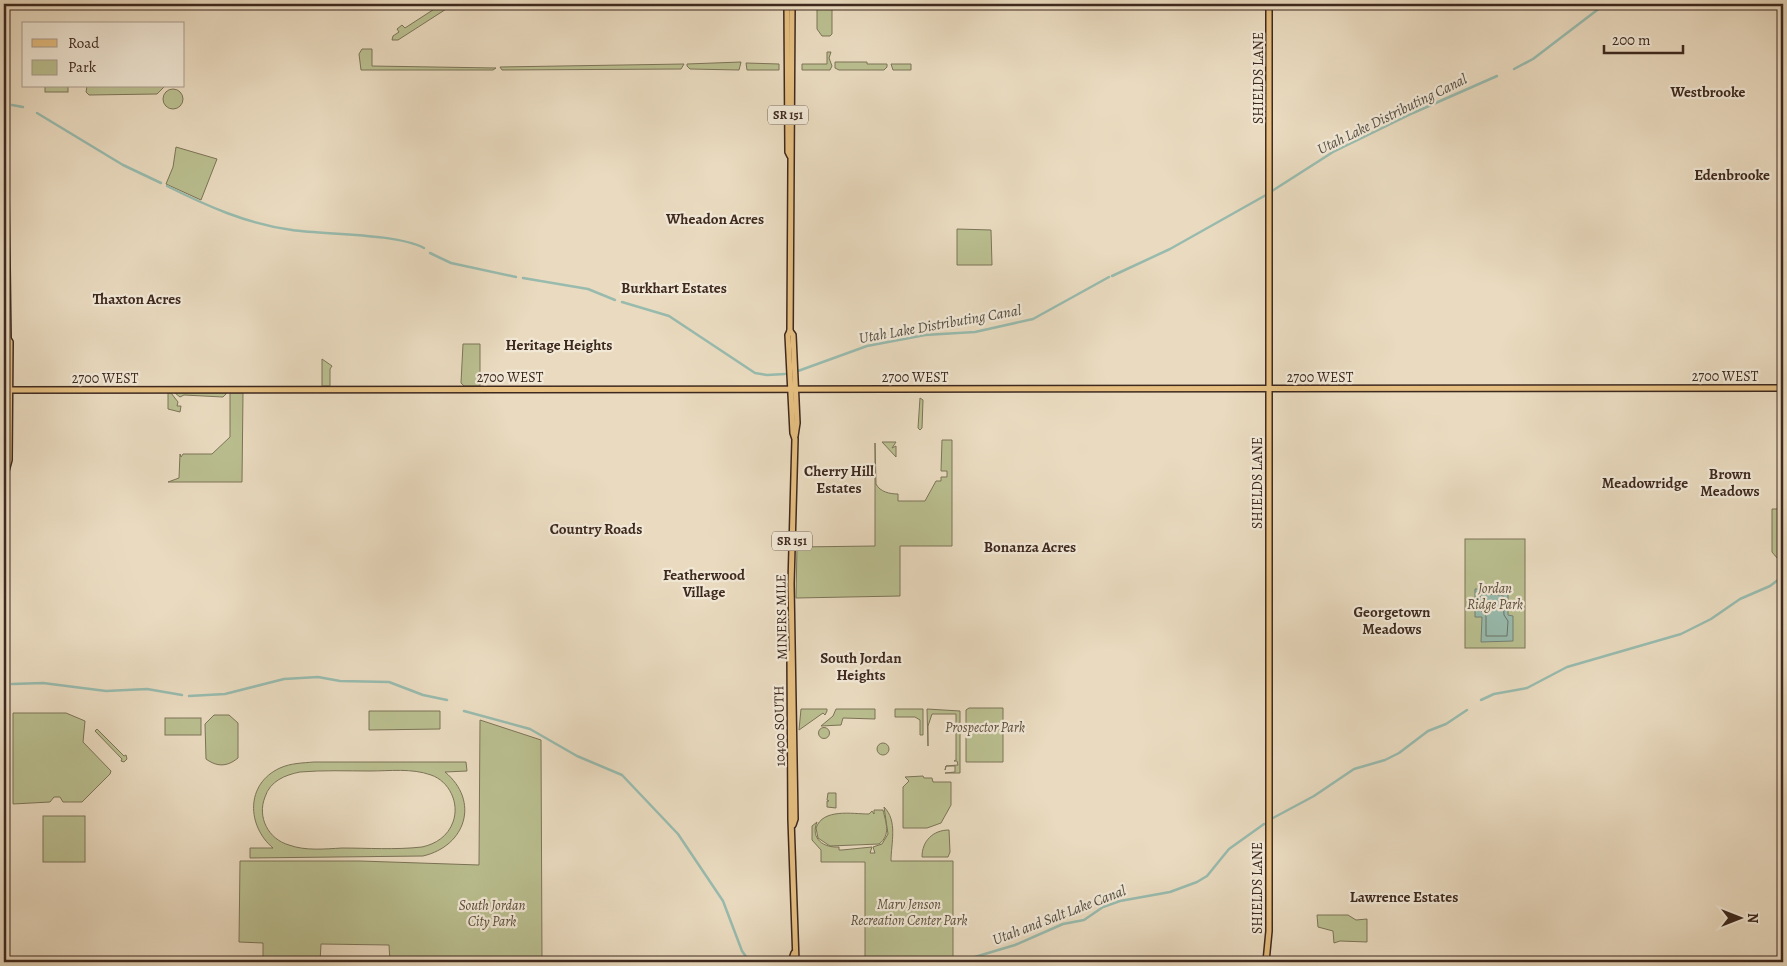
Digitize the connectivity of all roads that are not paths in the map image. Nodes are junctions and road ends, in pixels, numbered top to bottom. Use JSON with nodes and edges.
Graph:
{"nodes":[{"id":1,"x":4,"y":4,"type":"edge"},
{"id":2,"x":788,"y":4,"type":"edge"},
{"id":3,"x":792,"y":4,"type":"edge"},
{"id":4,"x":1269,"y":4,"type":"edge"},
{"id":5,"x":4,"y":42,"type":"edge"},
{"id":6,"x":4,"y":58,"type":"edge"},
{"id":7,"x":790,"y":156,"type":"junction"},
{"id":8,"x":793,"y":388,"type":"junction"},
{"id":9,"x":1269,"y":388,"type":"junction"},
{"id":10,"x":1783,"y":388,"type":"edge"},
{"id":11,"x":7,"y":389,"type":"edge"},
{"id":12,"x":791,"y":677,"type":"junction"},
{"id":13,"x":793,"y":825,"type":"junction"},
{"id":14,"x":794,"y":952,"type":"junction"},
{"id":15,"x":6,"y":962,"type":"edge"},
{"id":16,"x":791,"y":962,"type":"edge"},
{"id":17,"x":796,"y":962,"type":"edge"},
{"id":18,"x":1266,"y":962,"type":"edge"}],
"edges":[{"from":1,"to":5,"type":"main road"},
{"from":2,"to":7,"type":"main road","number":"SR 151"},
{"from":3,"to":7,"type":"main road","number":"SR 151"},
{"from":4,"to":9,"type":"main road","name":"SHIELDS LANE"},
{"from":6,"to":11,"type":"main road"},
{"from":7,"to":8,"type":"main road","number":"SR 151"},
{"from":8,"to":9,"type":"main road","name":"2700 WEST"},
{"from":8,"to":11,"type":"main road","name":"2700 WEST"},
{"from":8,"to":12,"type":"main road","name":"MINERS MILE","number":"SR 151"},
{"from":9,"to":10,"type":"main road","name":"2700 WEST"},
{"from":9,"to":18,"type":"main road","name":"SHIELDS LANE"},
{"from":11,"to":15,"type":"main road"},
{"from":12,"to":13,"type":"main road","name":"10400 SOUTH","number":"SR 151"},
{"from":12,"to":13,"type":"main road","name":"10400 SOUTH","number":"SR 151"},
{"from":13,"to":14,"type":"main road","number":"SR 151"},
{"from":14,"to":16,"type":"main road","number":"SR 151"},
{"from":14,"to":17,"type":"main road","number":"SR 151"}]}
